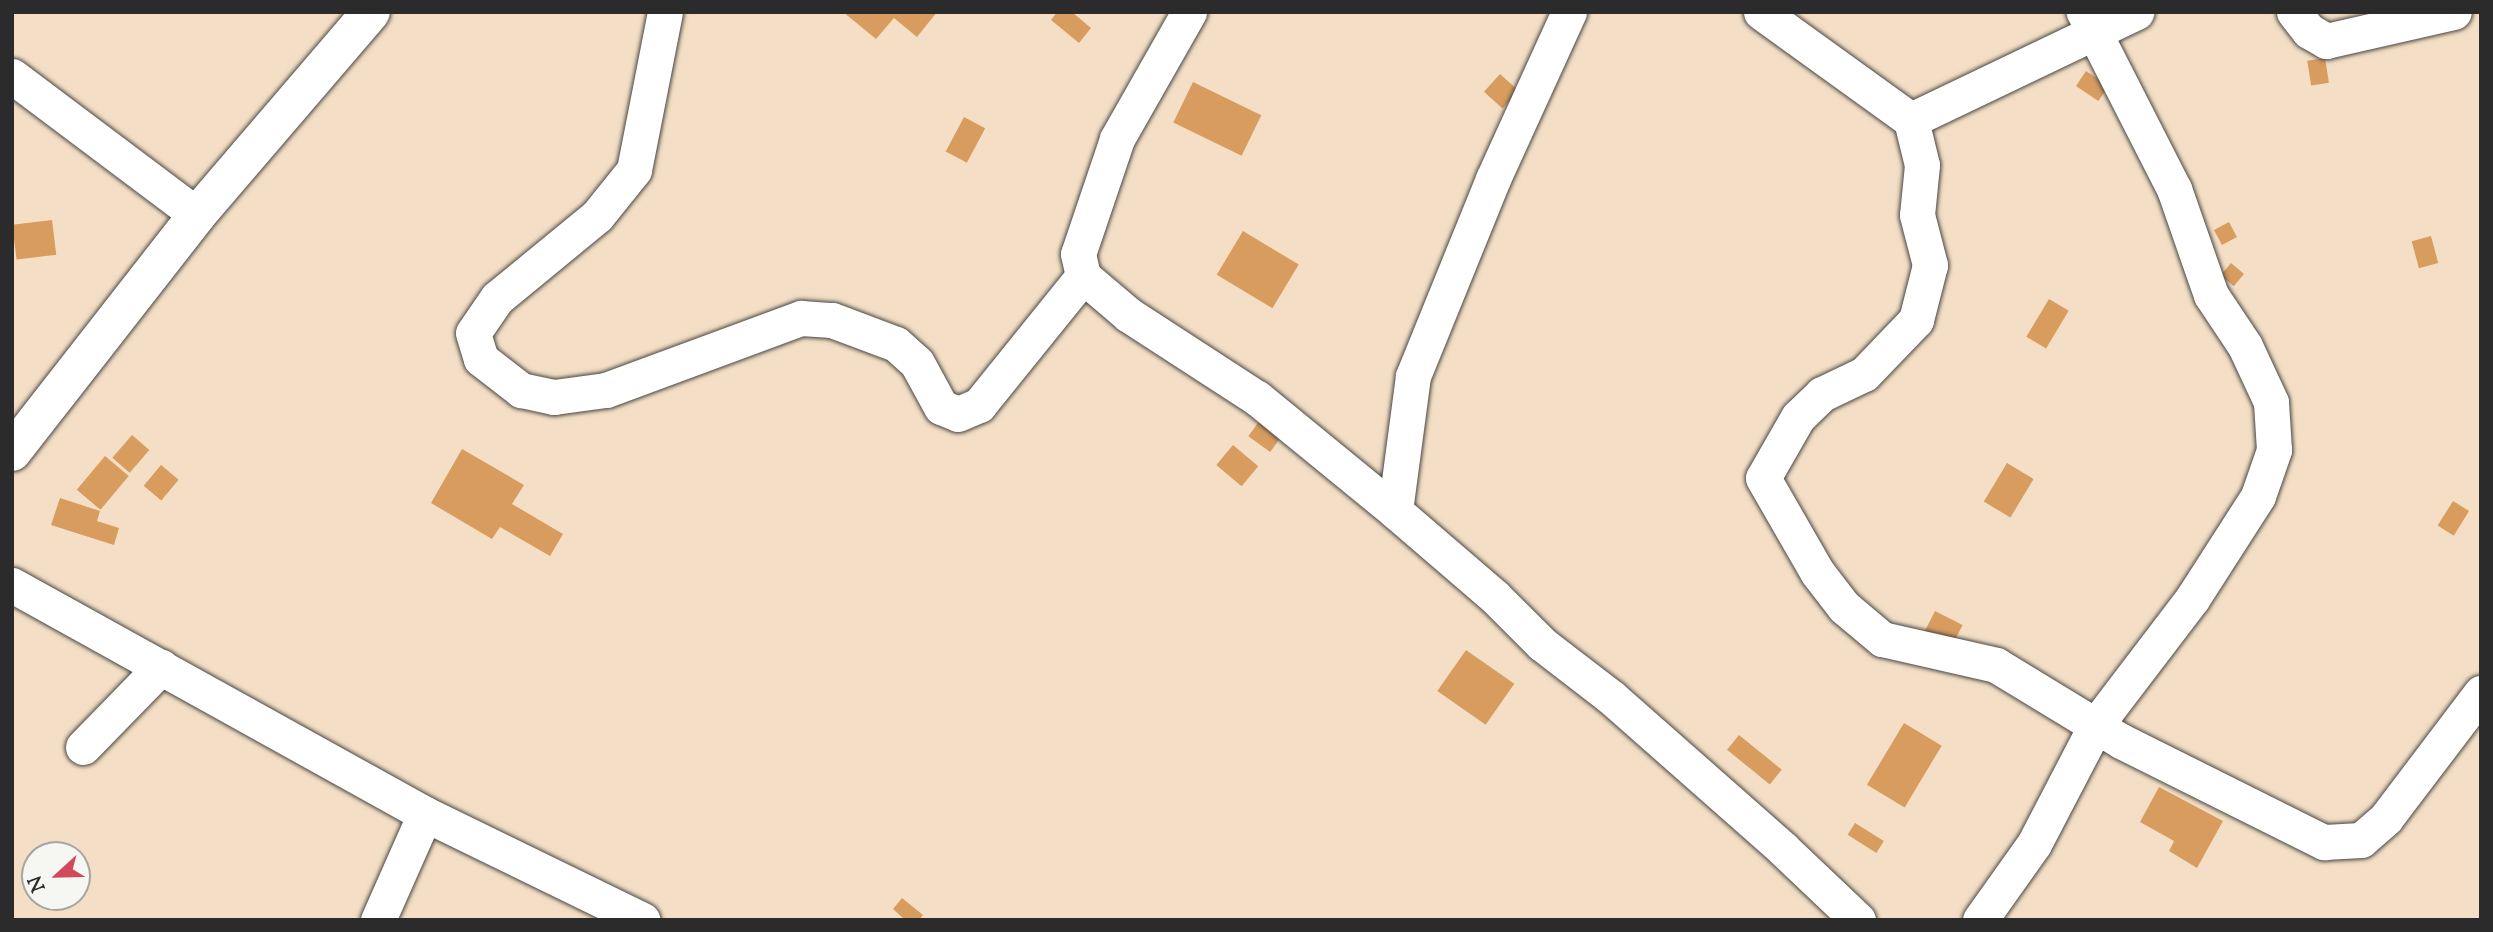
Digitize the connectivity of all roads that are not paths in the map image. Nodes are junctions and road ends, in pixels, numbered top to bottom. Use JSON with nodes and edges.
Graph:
{"nodes":[{"id":1,"x":371,"y":12,"type":"edge"},
{"id":2,"x":665,"y":12,"type":"edge"},
{"id":3,"x":1189,"y":12,"type":"edge"},
{"id":4,"x":1569,"y":12,"type":"edge"},
{"id":5,"x":1761,"y":12,"type":"edge"},
{"id":6,"x":2136,"y":12,"type":"edge"},
{"id":7,"x":2294,"y":12,"type":"edge"},
{"id":8,"x":2454,"y":12,"type":"edge"},
{"id":9,"x":2088,"y":22,"type":"edge"},
{"id":10,"x":12,"y":76,"type":"edge"},
{"id":11,"x":1911,"y":120,"type":"junction"},
{"id":12,"x":197,"y":215,"type":"junction"},
{"id":13,"x":1083,"y":276,"type":"junction"},
{"id":14,"x":12,"y":452,"type":"edge"},
{"id":15,"x":1395,"y":511,"type":"junction"},
{"id":16,"x":12,"y":585,"type":"edge"},
{"id":17,"x":161,"y":667,"type":"junction"},
{"id":18,"x":2480,"y":694,"type":"edge"},
{"id":19,"x":2096,"y":725,"type":"junction"},
{"id":20,"x":83,"y":747,"type":"dead end"},
{"id":21,"x":425,"y":814,"type":"junction"},
{"id":22,"x":378,"y":920,"type":"edge"},
{"id":23,"x":642,"y":920,"type":"edge"},
{"id":24,"x":1858,"y":920,"type":"edge"},
{"id":25,"x":1980,"y":920,"type":"edge"}],
"edges":[{"from":1,"to":12,"type":"main road"},
{"from":2,"to":13,"type":"street"},
{"from":3,"to":13,"type":"street"},
{"from":4,"to":15,"type":"street"},
{"from":5,"to":11,"type":"street"},
{"from":6,"to":9,"type":"street"},
{"from":7,"to":8,"type":"street"},
{"from":9,"to":11,"type":"street"},
{"from":9,"to":19,"type":"street"},
{"from":10,"to":12,"type":"street"},
{"from":11,"to":19,"type":"street"},
{"from":12,"to":14,"type":"main road"},
{"from":13,"to":15,"type":"street"},
{"from":15,"to":24,"type":"street"},
{"from":16,"to":17,"type":"street"},
{"from":17,"to":20,"type":"street"},
{"from":17,"to":21,"type":"street"},
{"from":18,"to":19,"type":"street"},
{"from":19,"to":25,"type":"street"},
{"from":21,"to":22,"type":"street"},
{"from":21,"to":23,"type":"street"}]}
